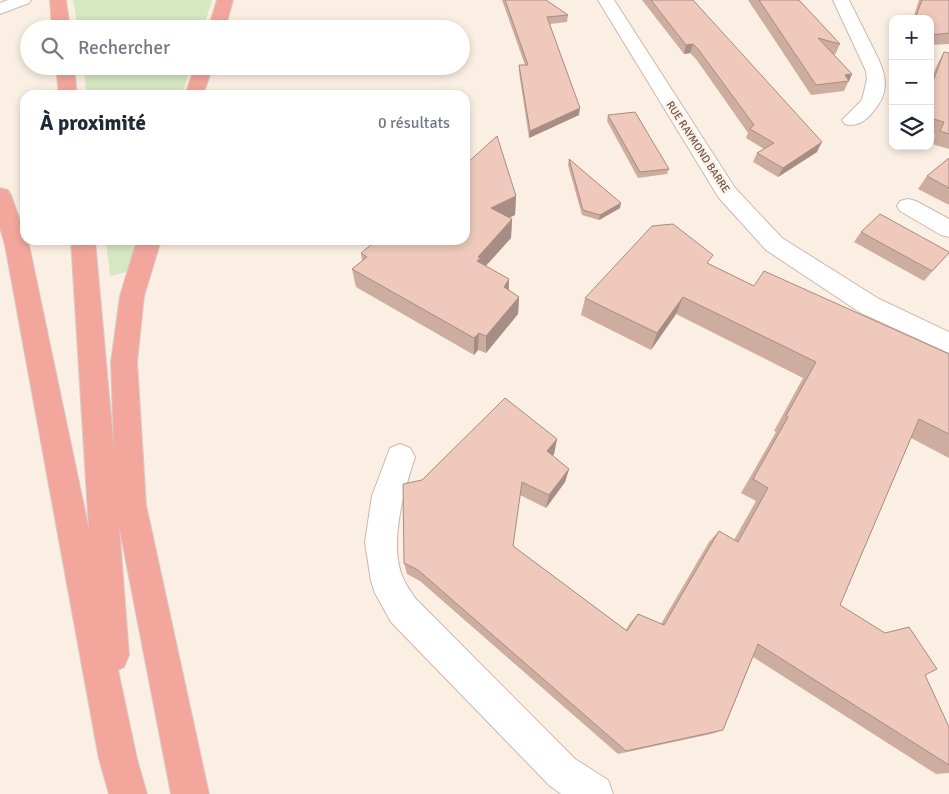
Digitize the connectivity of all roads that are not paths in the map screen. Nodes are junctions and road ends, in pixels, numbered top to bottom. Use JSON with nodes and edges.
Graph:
{"nodes":[{"id":1,"x":23,"y":0,"type":"edge"},
{"id":2,"x":58,"y":0,"type":"edge"},
{"id":3,"x":225,"y":0,"type":"edge"},
{"id":4,"x":606,"y":0,"type":"edge"},
{"id":5,"x":841,"y":0,"type":"edge"},
{"id":6,"x":0,"y":9,"type":"edge"},
{"id":7,"x":60,"y":20,"type":"edge"},
{"id":8,"x":219,"y":20,"type":"edge"},
{"id":9,"x":66,"y":75,"type":"edge"},
{"id":10,"x":201,"y":75,"type":"edge"},
{"id":11,"x":67,"y":90,"type":"edge"},
{"id":12,"x":196,"y":90,"type":"edge"},
{"id":13,"x":852,"y":120,"type":"dead end"},
{"id":14,"x":0,"y":195,"type":"edge"},
{"id":15,"x":908,"y":206,"type":"dead end"},
{"id":16,"x":949,"y":229,"type":"edge"},
{"id":17,"x":83,"y":245,"type":"edge"},
{"id":18,"x":147,"y":245,"type":"edge"},
{"id":19,"x":949,"y":343,"type":"edge"},
{"id":20,"x":97,"y":413,"type":"junction"},
{"id":21,"x":400,"y":457,"type":"dead end"},
{"id":22,"x":131,"y":505,"type":"junction"},
{"id":23,"x":118,"y":759,"type":"junction"},
{"id":24,"x":128,"y":794,"type":"edge"},
{"id":25,"x":190,"y":794,"type":"edge"},
{"id":26,"x":594,"y":794,"type":"edge"}],
"edges":[{"from":1,"to":6,"type":"street"},
{"from":2,"to":7,"type":"highway"},
{"from":3,"to":8,"type":"highway"},
{"from":4,"to":19,"type":"street","name":"RUE RAYMOND BARRE"},
{"from":5,"to":13,"type":"street"},
{"from":9,"to":11,"type":"highway"},
{"from":10,"to":12,"type":"highway"},
{"from":14,"to":23,"type":"highway"},
{"from":15,"to":16,"type":"street"},
{"from":17,"to":20,"type":"highway"},
{"from":18,"to":22,"type":"highway"},
{"from":20,"to":22,"type":"highway"},
{"from":20,"to":23,"type":"highway"},
{"from":21,"to":26,"type":"street"},
{"from":22,"to":25,"type":"highway"},
{"from":23,"to":24,"type":"highway"}]}
